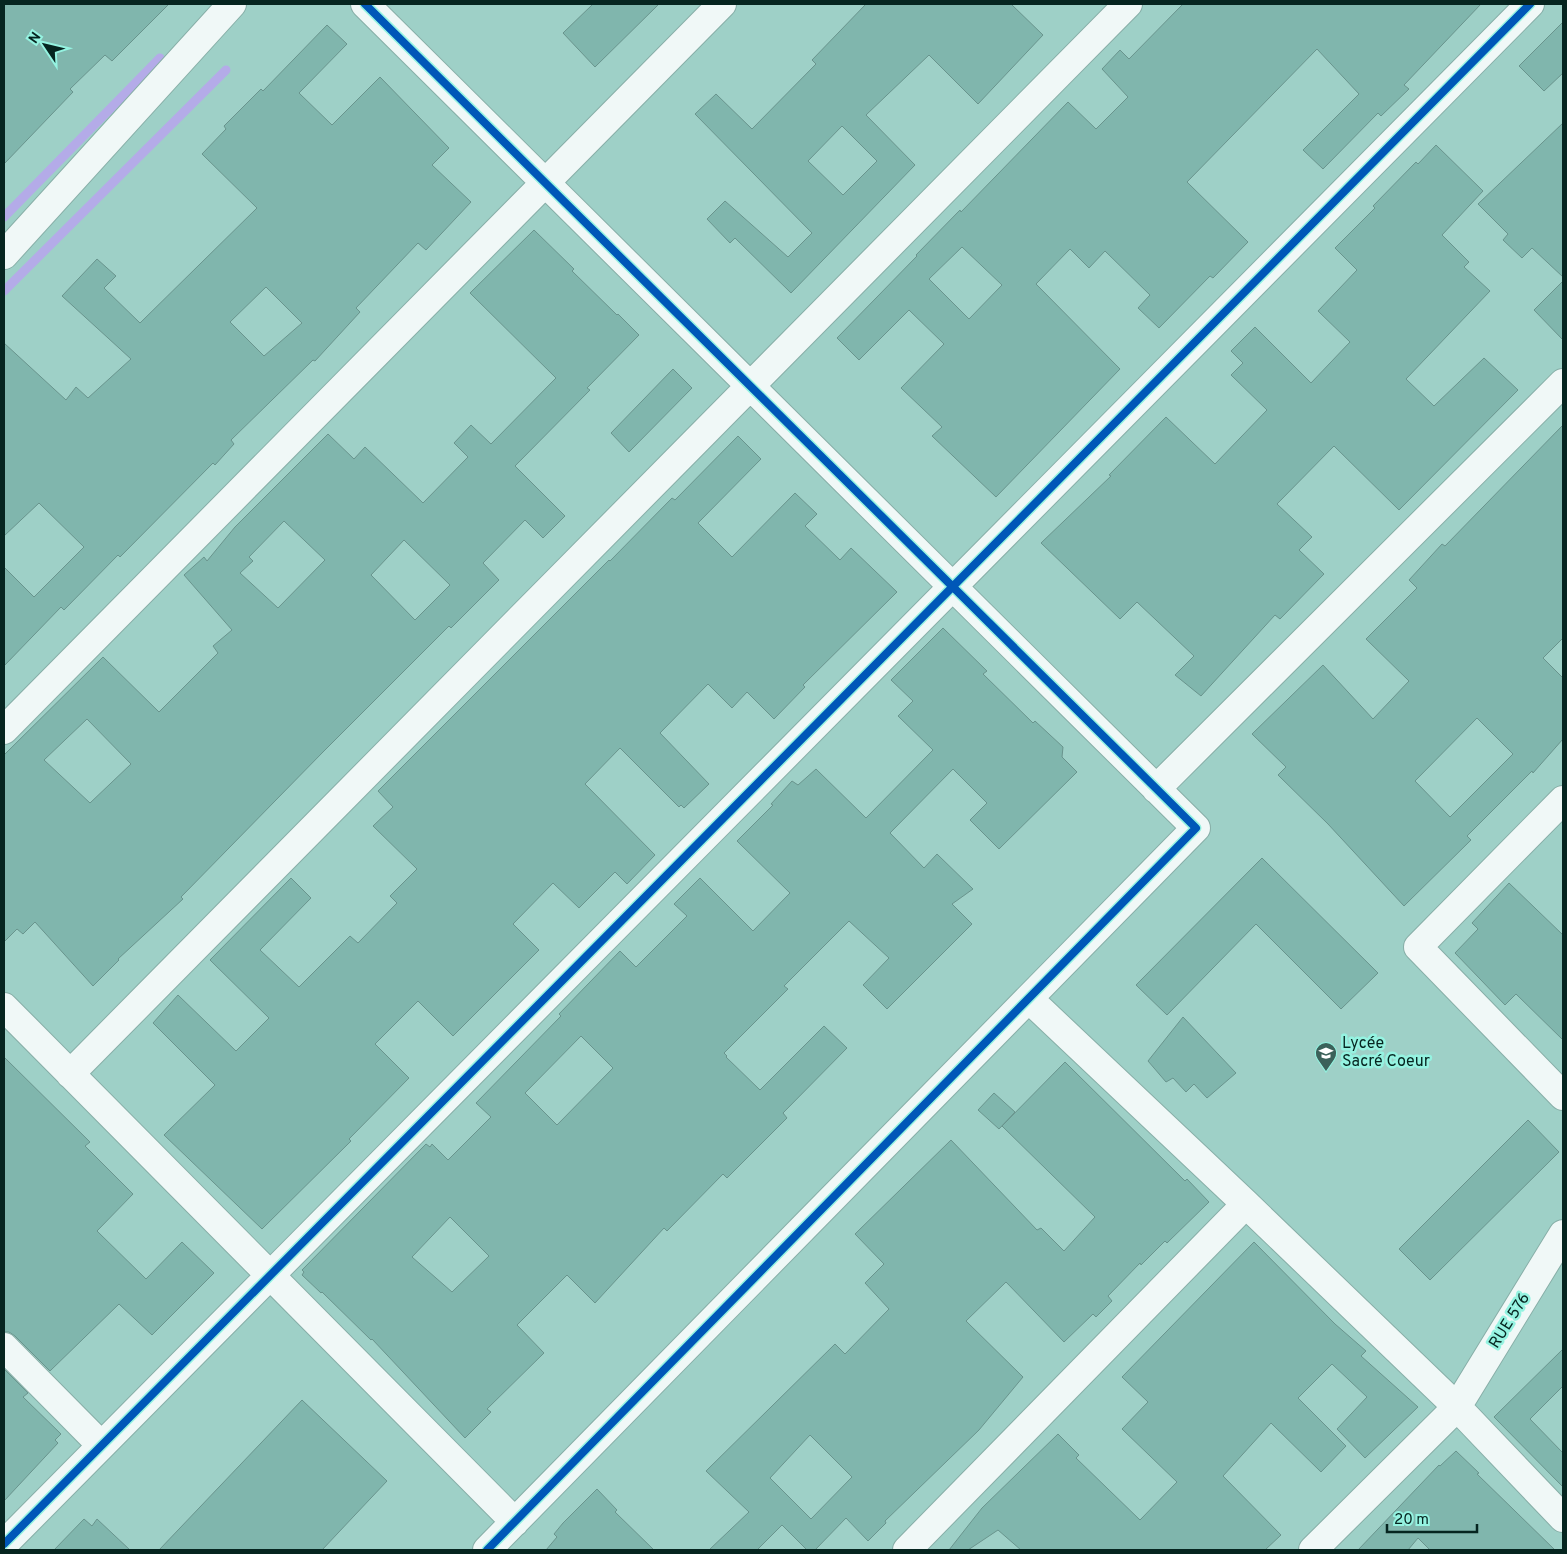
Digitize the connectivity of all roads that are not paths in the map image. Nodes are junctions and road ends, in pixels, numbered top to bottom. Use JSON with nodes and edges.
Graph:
{"nodes":[{"id":1,"x":232,"y":4,"type":"edge"},
{"id":2,"x":365,"y":4,"type":"edge"},
{"id":3,"x":722,"y":4,"type":"edge"},
{"id":4,"x":1128,"y":4,"type":"edge"},
{"id":5,"x":1530,"y":4,"type":"edge"},
{"id":6,"x":545,"y":183,"type":"junction"},
{"id":7,"x":4,"y":256,"type":"edge"},
{"id":8,"x":1563,"y":383,"type":"edge"},
{"id":9,"x":750,"y":386,"type":"junction"},
{"id":10,"x":952,"y":587,"type":"junction"},
{"id":11,"x":4,"y":730,"type":"edge"},
{"id":12,"x":1156,"y":789,"type":"junction"},
{"id":13,"x":1563,"y":800,"type":"edge"},
{"id":14,"x":1029,"y":999,"type":"junction"},
{"id":15,"x":4,"y":1007,"type":"edge"},
{"id":16,"x":70,"y":1074,"type":"junction"},
{"id":17,"x":1563,"y":1096,"type":"edge"},
{"id":18,"x":1246,"y":1204,"type":"junction"},
{"id":19,"x":1563,"y":1234,"type":"edge"},
{"id":20,"x":270,"y":1275,"type":"junction"},
{"id":21,"x":4,"y":1347,"type":"edge"},
{"id":22,"x":1457,"y":1407,"type":"junction"},
{"id":23,"x":101,"y":1445,"type":"junction"},
{"id":24,"x":1563,"y":1518,"type":"edge"},
{"id":25,"x":515,"y":1522,"type":"junction"},
{"id":26,"x":4,"y":1544,"type":"edge"},
{"id":27,"x":487,"y":1550,"type":"edge"},
{"id":28,"x":907,"y":1550,"type":"edge"},
{"id":29,"x":1313,"y":1550,"type":"edge"}],
"edges":[{"from":1,"to":7,"type":"street"},
{"from":2,"to":6,"type":"street"},
{"from":3,"to":6,"type":"street"},
{"from":4,"to":9,"type":"street"},
{"from":5,"to":10,"type":"street"},
{"from":6,"to":9,"type":"street"},
{"from":6,"to":11,"type":"street"},
{"from":8,"to":12,"type":"street"},
{"from":9,"to":10,"type":"street"},
{"from":9,"to":16,"type":"street"},
{"from":10,"to":12,"type":"street"},
{"from":10,"to":20,"type":"street"},
{"from":12,"to":14,"type":"street"},
{"from":13,"to":17,"type":"street"},
{"from":14,"to":18,"type":"street"},
{"from":14,"to":25,"type":"street"},
{"from":15,"to":16,"type":"street"},
{"from":16,"to":20,"type":"street"},
{"from":18,"to":22,"type":"street"},
{"from":18,"to":28,"type":"street"},
{"from":19,"to":22,"type":"street","name":"RUE 576"},
{"from":20,"to":23,"type":"street"},
{"from":20,"to":25,"type":"street"},
{"from":21,"to":23,"type":"street"},
{"from":22,"to":24,"type":"street"},
{"from":22,"to":29,"type":"street","name":"RUE 576"},
{"from":23,"to":26,"type":"street"},
{"from":25,"to":27,"type":"street"}]}
